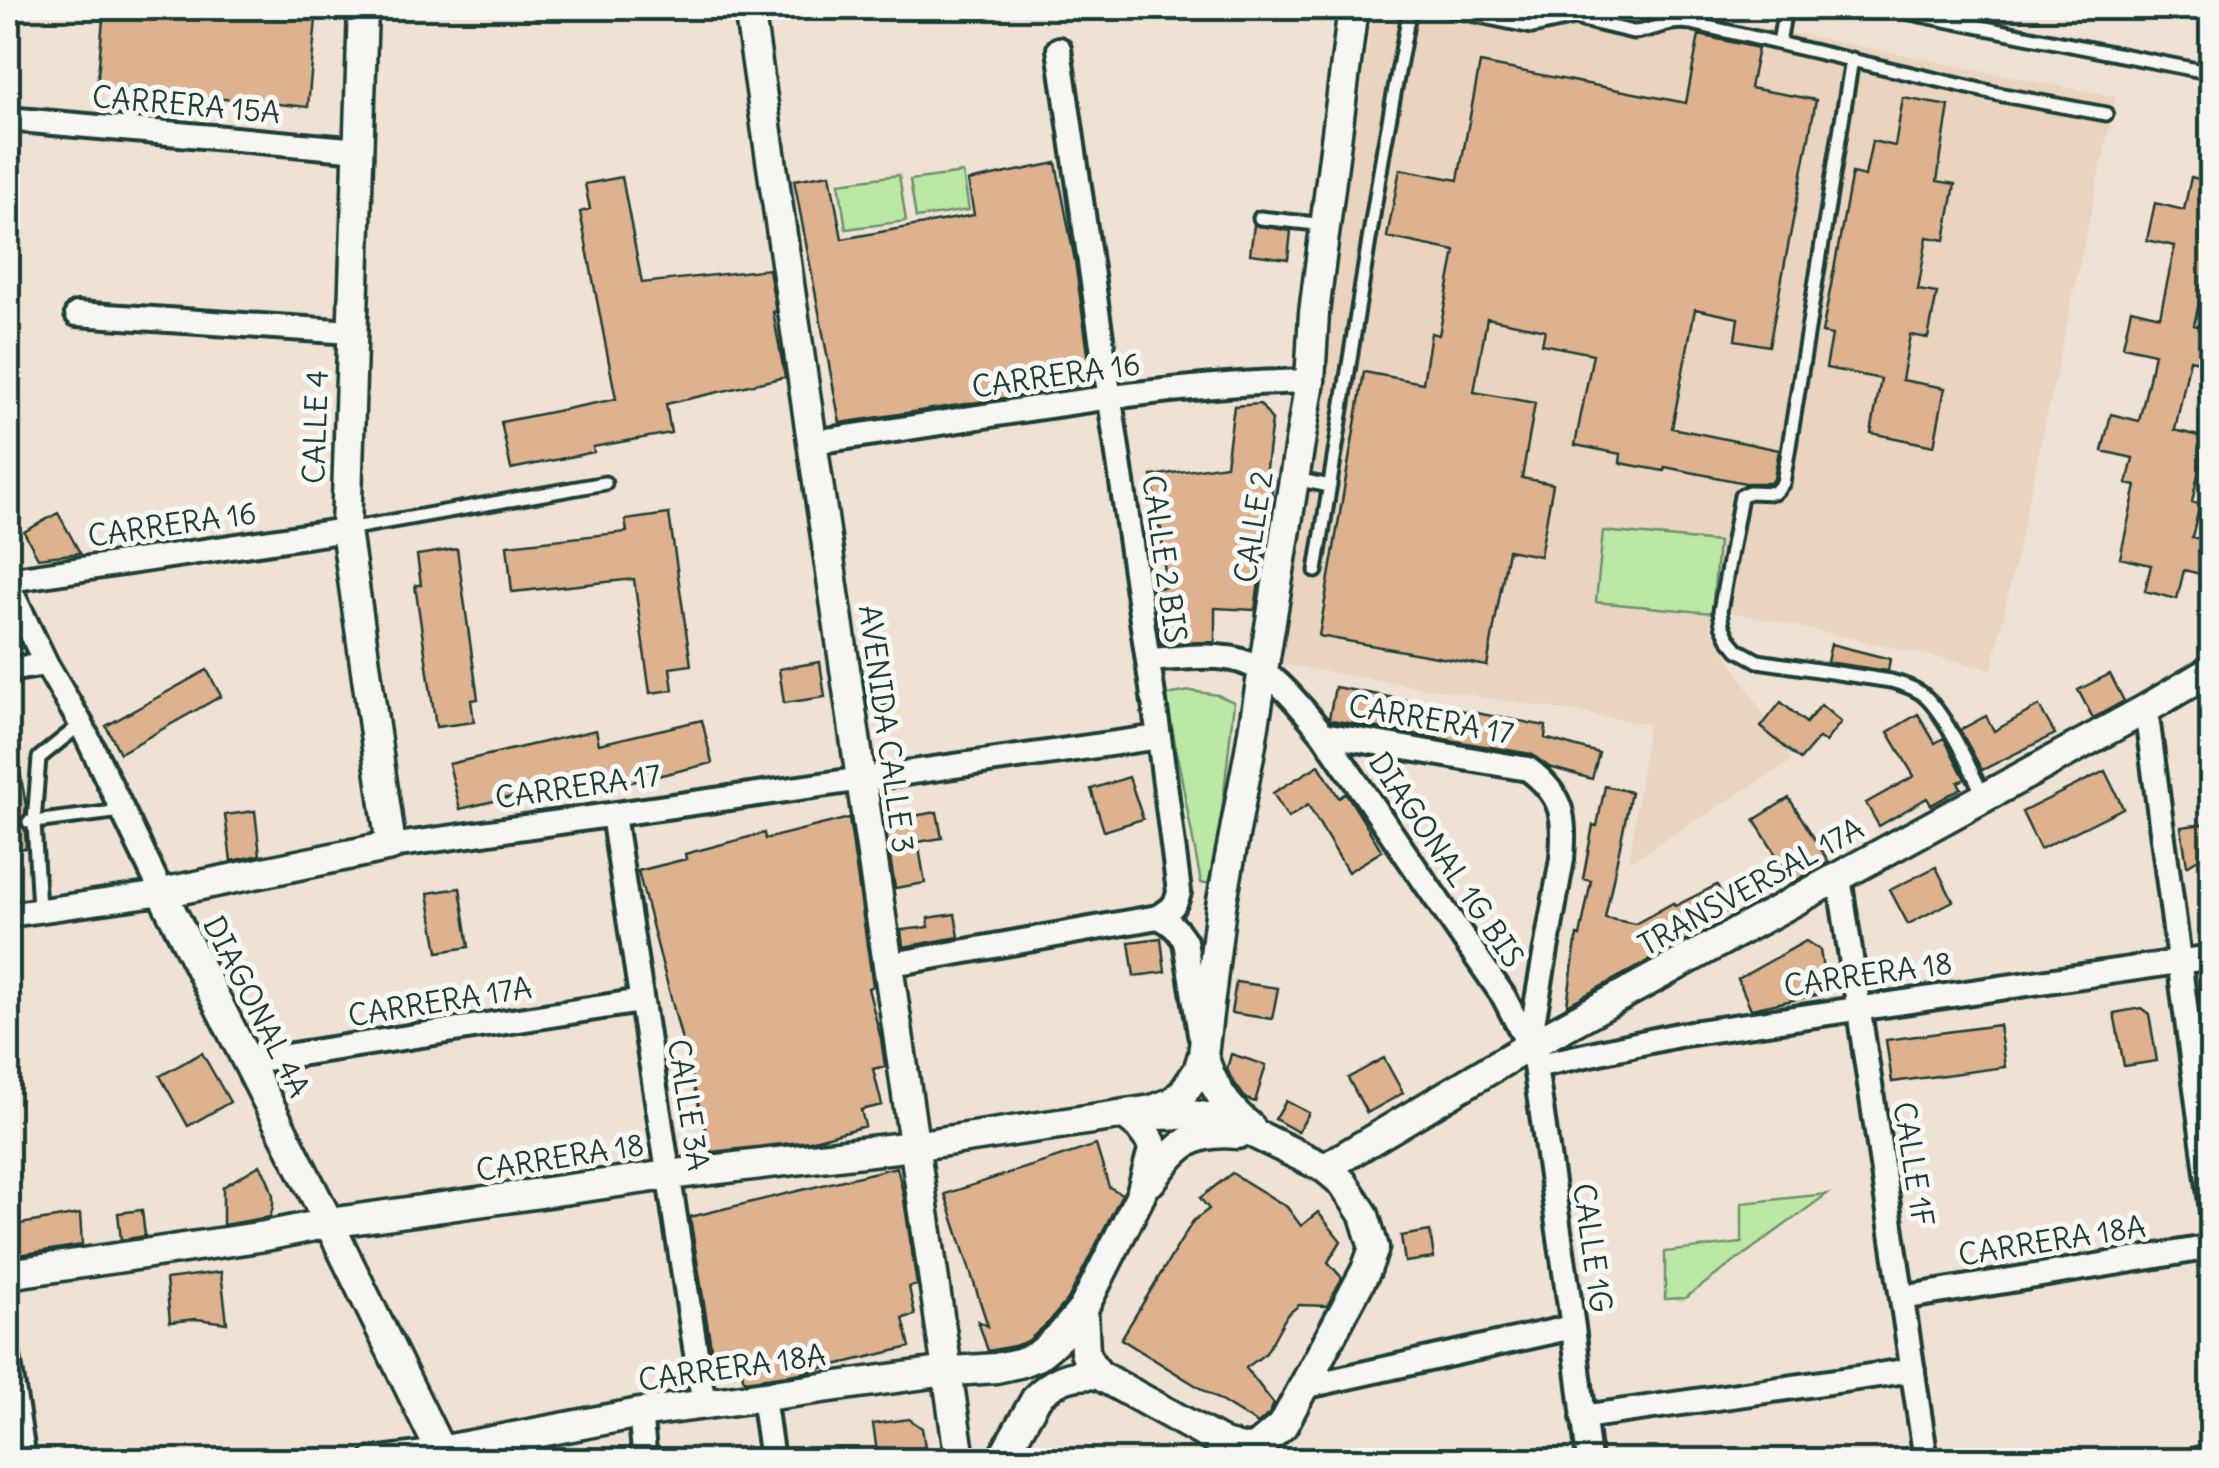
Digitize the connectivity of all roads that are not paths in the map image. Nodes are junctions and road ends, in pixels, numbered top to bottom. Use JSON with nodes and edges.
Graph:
{"nodes":[{"id":1,"x":362,"y":8,"type":"edge"},
{"id":2,"x":750,"y":8,"type":"edge"},
{"id":3,"x":1353,"y":8,"type":"edge"},
{"id":4,"x":1410,"y":8,"type":"edge"},
{"id":5,"x":1442,"y":8,"type":"edge"},
{"id":6,"x":1885,"y":8,"type":"edge"},
{"id":7,"x":1575,"y":13,"type":"edge"},
{"id":8,"x":1783,"y":20,"type":"dead end"},
{"id":9,"x":1780,"y":44,"type":"junction"},
{"id":10,"x":1059,"y":49,"type":"dead end"},
{"id":11,"x":1852,"y":59,"type":"junction"},
{"id":12,"x":2212,"y":73,"type":"edge"},
{"id":13,"x":2106,"y":114,"type":"dead end"},
{"id":14,"x":8,"y":119,"type":"edge"},
{"id":15,"x":360,"y":150,"type":"junction"},
{"id":16,"x":1260,"y":218,"type":"dead end"},
{"id":17,"x":1326,"y":225,"type":"junction"},
{"id":18,"x":77,"y":314,"type":"dead end"},
{"id":19,"x":352,"y":332,"type":"junction"},
{"id":20,"x":1310,"y":381,"type":"junction"},
{"id":21,"x":1111,"y":398,"type":"junction"},
{"id":22,"x":812,"y":442,"type":"junction"},
{"id":23,"x":1295,"y":478,"type":"junction"},
{"id":24,"x":605,"y":483,"type":"dead end"},
{"id":25,"x":1330,"y":486,"type":"junction"},
{"id":26,"x":346,"y":530,"type":"junction"},
{"id":27,"x":1316,"y":571,"type":"dead end"},
{"id":28,"x":8,"y":582,"type":"edge"},
{"id":29,"x":1148,"y":660,"type":"junction"},
{"id":30,"x":46,"y":664,"type":"junction"},
{"id":31,"x":8,"y":670,"type":"edge"},
{"id":32,"x":2212,"y":670,"type":"edge"},
{"id":33,"x":1263,"y":671,"type":"junction"},
{"id":34,"x":2146,"y":709,"type":"junction"},
{"id":35,"x":81,"y":724,"type":"junction"},
{"id":36,"x":1323,"y":734,"type":"junction"},
{"id":37,"x":1159,"y":737,"type":"junction"},
{"id":38,"x":860,"y":780,"type":"junction"},
{"id":39,"x":1984,"y":797,"type":"junction"},
{"id":40,"x":124,"y":811,"type":"junction"},
{"id":41,"x":613,"y":815,"type":"junction"},
{"id":42,"x":32,"y":822,"type":"junction"},
{"id":43,"x":391,"y":846,"type":"junction"},
{"id":44,"x":1840,"y":876,"type":"junction"},
{"id":45,"x":162,"y":892,"type":"junction"},
{"id":46,"x":39,"y":910,"type":"junction"},
{"id":47,"x":8,"y":915,"type":"edge"},
{"id":48,"x":1158,"y":917,"type":"junction"},
{"id":49,"x":2212,"y":958,"type":"edge"},
{"id":50,"x":2179,"y":963,"type":"junction"},
{"id":51,"x":887,"y":965,"type":"junction"},
{"id":52,"x":641,"y":1001,"type":"junction"},
{"id":53,"x":1859,"y":1008,"type":"junction"},
{"id":54,"x":1203,"y":1055,"type":"junction"},
{"id":55,"x":1532,"y":1056,"type":"junction"},
{"id":56,"x":248,"y":1062,"type":"junction"},
{"id":57,"x":1124,"y":1114,"type":"junction"},
{"id":58,"x":1262,"y":1136,"type":"junction"},
{"id":59,"x":913,"y":1146,"type":"junction"},
{"id":60,"x":1325,"y":1168,"type":"junction"},
{"id":61,"x":668,"y":1175,"type":"junction"},
{"id":62,"x":1141,"y":1194,"type":"junction"},
{"id":63,"x":2212,"y":1210,"type":"edge"},
{"id":64,"x":329,"y":1224,"type":"junction"},
{"id":65,"x":2212,"y":1247,"type":"edge"},
{"id":66,"x":8,"y":1274,"type":"edge"},
{"id":67,"x":1902,"y":1298,"type":"junction"},
{"id":68,"x":1083,"y":1308,"type":"junction"},
{"id":69,"x":1573,"y":1327,"type":"junction"},
{"id":70,"x":8,"y":1356,"type":"edge"},
{"id":71,"x":1913,"y":1370,"type":"junction"},
{"id":72,"x":946,"y":1371,"type":"junction"},
{"id":73,"x":1099,"y":1374,"type":"junction"},
{"id":74,"x":1303,"y":1387,"type":"junction"},
{"id":75,"x":763,"y":1396,"type":"junction"},
{"id":76,"x":704,"y":1404,"type":"junction"},
{"id":77,"x":640,"y":1413,"type":"junction"},
{"id":78,"x":1584,"y":1417,"type":"junction"},
{"id":79,"x":1257,"y":1454,"type":"edge"},
{"id":80,"x":442,"y":1456,"type":"edge"},
{"id":81,"x":2212,"y":1456,"type":"edge"},
{"id":82,"x":24,"y":1460,"type":"edge"},
{"id":83,"x":372,"y":1460,"type":"edge"},
{"id":84,"x":646,"y":1460,"type":"edge"},
{"id":85,"x":772,"y":1460,"type":"edge"},
{"id":86,"x":960,"y":1460,"type":"edge"},
{"id":87,"x":1001,"y":1460,"type":"edge"},
{"id":88,"x":1589,"y":1460,"type":"edge"},
{"id":89,"x":1926,"y":1460,"type":"edge"},
{"id":90,"x":2196,"y":1460,"type":"edge"}],
"edges":[{"from":1,"to":15,"type":"street","name":"CALLE 4"},
{"from":2,"to":22,"type":"street","name":"AVENIDA CALLE 3"},
{"from":3,"to":17,"type":"street","name":"CALLE 2"},
{"from":4,"to":25,"type":"lane"},
{"from":5,"to":7,"type":"lane"},
{"from":6,"to":12,"type":"lane"},
{"from":7,"to":9,"type":"lane"},
{"from":8,"to":9,"type":"lane"},
{"from":9,"to":11,"type":"lane"},
{"from":10,"to":21,"type":"street","name":"CALLE 2 BIS"},
{"from":11,"to":13,"type":"lane"},
{"from":11,"to":39,"type":"lane"},
{"from":14,"to":15,"type":"street","name":"CARRERA 15A"},
{"from":15,"to":19,"type":"street","name":"CALLE 4"},
{"from":16,"to":17,"type":"lane"},
{"from":17,"to":20,"type":"street","name":"CALLE 2"},
{"from":18,"to":19,"type":"street"},
{"from":19,"to":26,"type":"street","name":"CALLE 4"},
{"from":20,"to":21,"type":"street","name":"CARRERA 16"},
{"from":20,"to":23,"type":"street","name":"CALLE 2"},
{"from":21,"to":22,"type":"street","name":"CARRERA 16"},
{"from":21,"to":29,"type":"street","name":"CALLE 2 BIS"},
{"from":22,"to":38,"type":"street","name":"AVENIDA CALLE 3"},
{"from":23,"to":25,"type":"lane"},
{"from":23,"to":33,"type":"street","name":"CALLE 2"},
{"from":24,"to":26,"type":"lane"},
{"from":25,"to":27,"type":"lane"},
{"from":26,"to":28,"type":"street","name":"CARRERA 16"},
{"from":26,"to":43,"type":"street","name":"CALLE 4"},
{"from":28,"to":30,"type":"street","name":"DIAGONAL 4A"},
{"from":29,"to":33,"type":"street"},
{"from":29,"to":37,"type":"street","name":"CALLE 2 BIS"},
{"from":30,"to":31,"type":"street"},
{"from":30,"to":35,"type":"street","name":"DIAGONAL 4A"},
{"from":32,"to":34,"type":"street","name":"TRANSVERSAL 17A"},
{"from":33,"to":36,"type":"street","name":"DIAGONAL 1G BIS"},
{"from":33,"to":54,"type":"street","name":"CALLE 2"},
{"from":34,"to":39,"type":"street","name":"TRANSVERSAL 17A"},
{"from":34,"to":50,"type":"street"},
{"from":35,"to":40,"type":"street","name":"DIAGONAL 4A"},
{"from":35,"to":42,"type":"lane"},
{"from":36,"to":55,"type":"street","name":"DIAGONAL 1G BIS"},
{"from":36,"to":55,"type":"street","name":"CARRERA 17"},
{"from":37,"to":38,"type":"street","name":"CARRERA 17"},
{"from":37,"to":48,"type":"street","name":"CALLE 2 BIS"},
{"from":38,"to":41,"type":"street","name":"CARRERA 17"},
{"from":38,"to":51,"type":"street","name":"AVENIDA CALLE 3"},
{"from":39,"to":44,"type":"street","name":"TRANSVERSAL 17A"},
{"from":40,"to":42,"type":"lane"},
{"from":40,"to":45,"type":"street","name":"DIAGONAL 4A"},
{"from":41,"to":43,"type":"street","name":"CARRERA 17"},
{"from":41,"to":52,"type":"street","name":"CALLE 3A"},
{"from":42,"to":46,"type":"lane"},
{"from":43,"to":45,"type":"street","name":"CARRERA 17"},
{"from":44,"to":53,"type":"street","name":"CALLE 1F"},
{"from":44,"to":55,"type":"street","name":"TRANSVERSAL 17A"},
{"from":45,"to":46,"type":"street","name":"CARRERA 17"},
{"from":45,"to":56,"type":"street","name":"DIAGONAL 4A"},
{"from":46,"to":47,"type":"street","name":"CARRERA 17"},
{"from":48,"to":51,"type":"street"},
{"from":48,"to":54,"type":"street"},
{"from":49,"to":50,"type":"street","name":"CARRERA 18"},
{"from":50,"to":53,"type":"street","name":"CARRERA 18"},
{"from":50,"to":63,"type":"street"},
{"from":51,"to":59,"type":"street","name":"AVENIDA CALLE 3"},
{"from":52,"to":56,"type":"street","name":"CARRERA 17A"},
{"from":52,"to":61,"type":"street","name":"CALLE 3A"},
{"from":53,"to":55,"type":"street","name":"CARRERA 18"},
{"from":53,"to":67,"type":"street","name":"CALLE 1F"},
{"from":54,"to":57,"type":"street","name":"CARRERA 18"},
{"from":54,"to":58,"type":"street","name":"CARRERA 18"},
{"from":55,"to":60,"type":"street","name":"TRANSVERSAL 17A"},
{"from":55,"to":69,"type":"street","name":"CALLE 1G"},
{"from":56,"to":64,"type":"street","name":"DIAGONAL 4A"},
{"from":57,"to":58,"type":"street","name":"CARRERA 18"},
{"from":57,"to":59,"type":"street","name":"CARRERA 18"},
{"from":57,"to":62,"type":"street"},
{"from":58,"to":60,"type":"street","name":"CARRERA 18"},
{"from":58,"to":62,"type":"street","name":"CARRERA 18"},
{"from":59,"to":61,"type":"street","name":"CARRERA 18"},
{"from":59,"to":72,"type":"street","name":"AVENIDA CALLE 3"},
{"from":60,"to":74,"type":"street","name":"CARRERA 18"},
{"from":61,"to":64,"type":"street","name":"CARRERA 18"},
{"from":61,"to":76,"type":"street","name":"CALLE 3A"},
{"from":62,"to":68,"type":"street"},
{"from":64,"to":66,"type":"street","name":"CARRERA 18"},
{"from":64,"to":80,"type":"street","name":"DIAGONAL 4A"},
{"from":65,"to":67,"type":"street","name":"CARRERA 18A"},
{"from":67,"to":71,"type":"street","name":"CALLE 1F"},
{"from":68,"to":72,"type":"street","name":"CARRERA 18A"},
{"from":68,"to":73,"type":"street"},
{"from":69,"to":74,"type":"street"},
{"from":69,"to":78,"type":"street","name":"CALLE 1G"},
{"from":70,"to":82,"type":"street"},
{"from":71,"to":78,"type":"street"},
{"from":71,"to":89,"type":"street","name":"CALLE 1F"},
{"from":72,"to":75,"type":"street","name":"CARRERA 18A"},
{"from":72,"to":86,"type":"street","name":"AVENIDA CALLE 3"},
{"from":73,"to":79,"type":"street"},
{"from":73,"to":87,"type":"street"},
{"from":74,"to":79,"type":"street"},
{"from":75,"to":76,"type":"street","name":"CARRERA 18A"},
{"from":75,"to":85,"type":"street"},
{"from":76,"to":77,"type":"street","name":"CARRERA 18A"},
{"from":77,"to":80,"type":"street","name":"CARRERA 18A"},
{"from":77,"to":84,"type":"street"},
{"from":78,"to":88,"type":"street","name":"CALLE 1G"},
{"from":80,"to":83,"type":"street","name":"CARRERA 18A"},
{"from":81,"to":90,"type":"street"}]}
